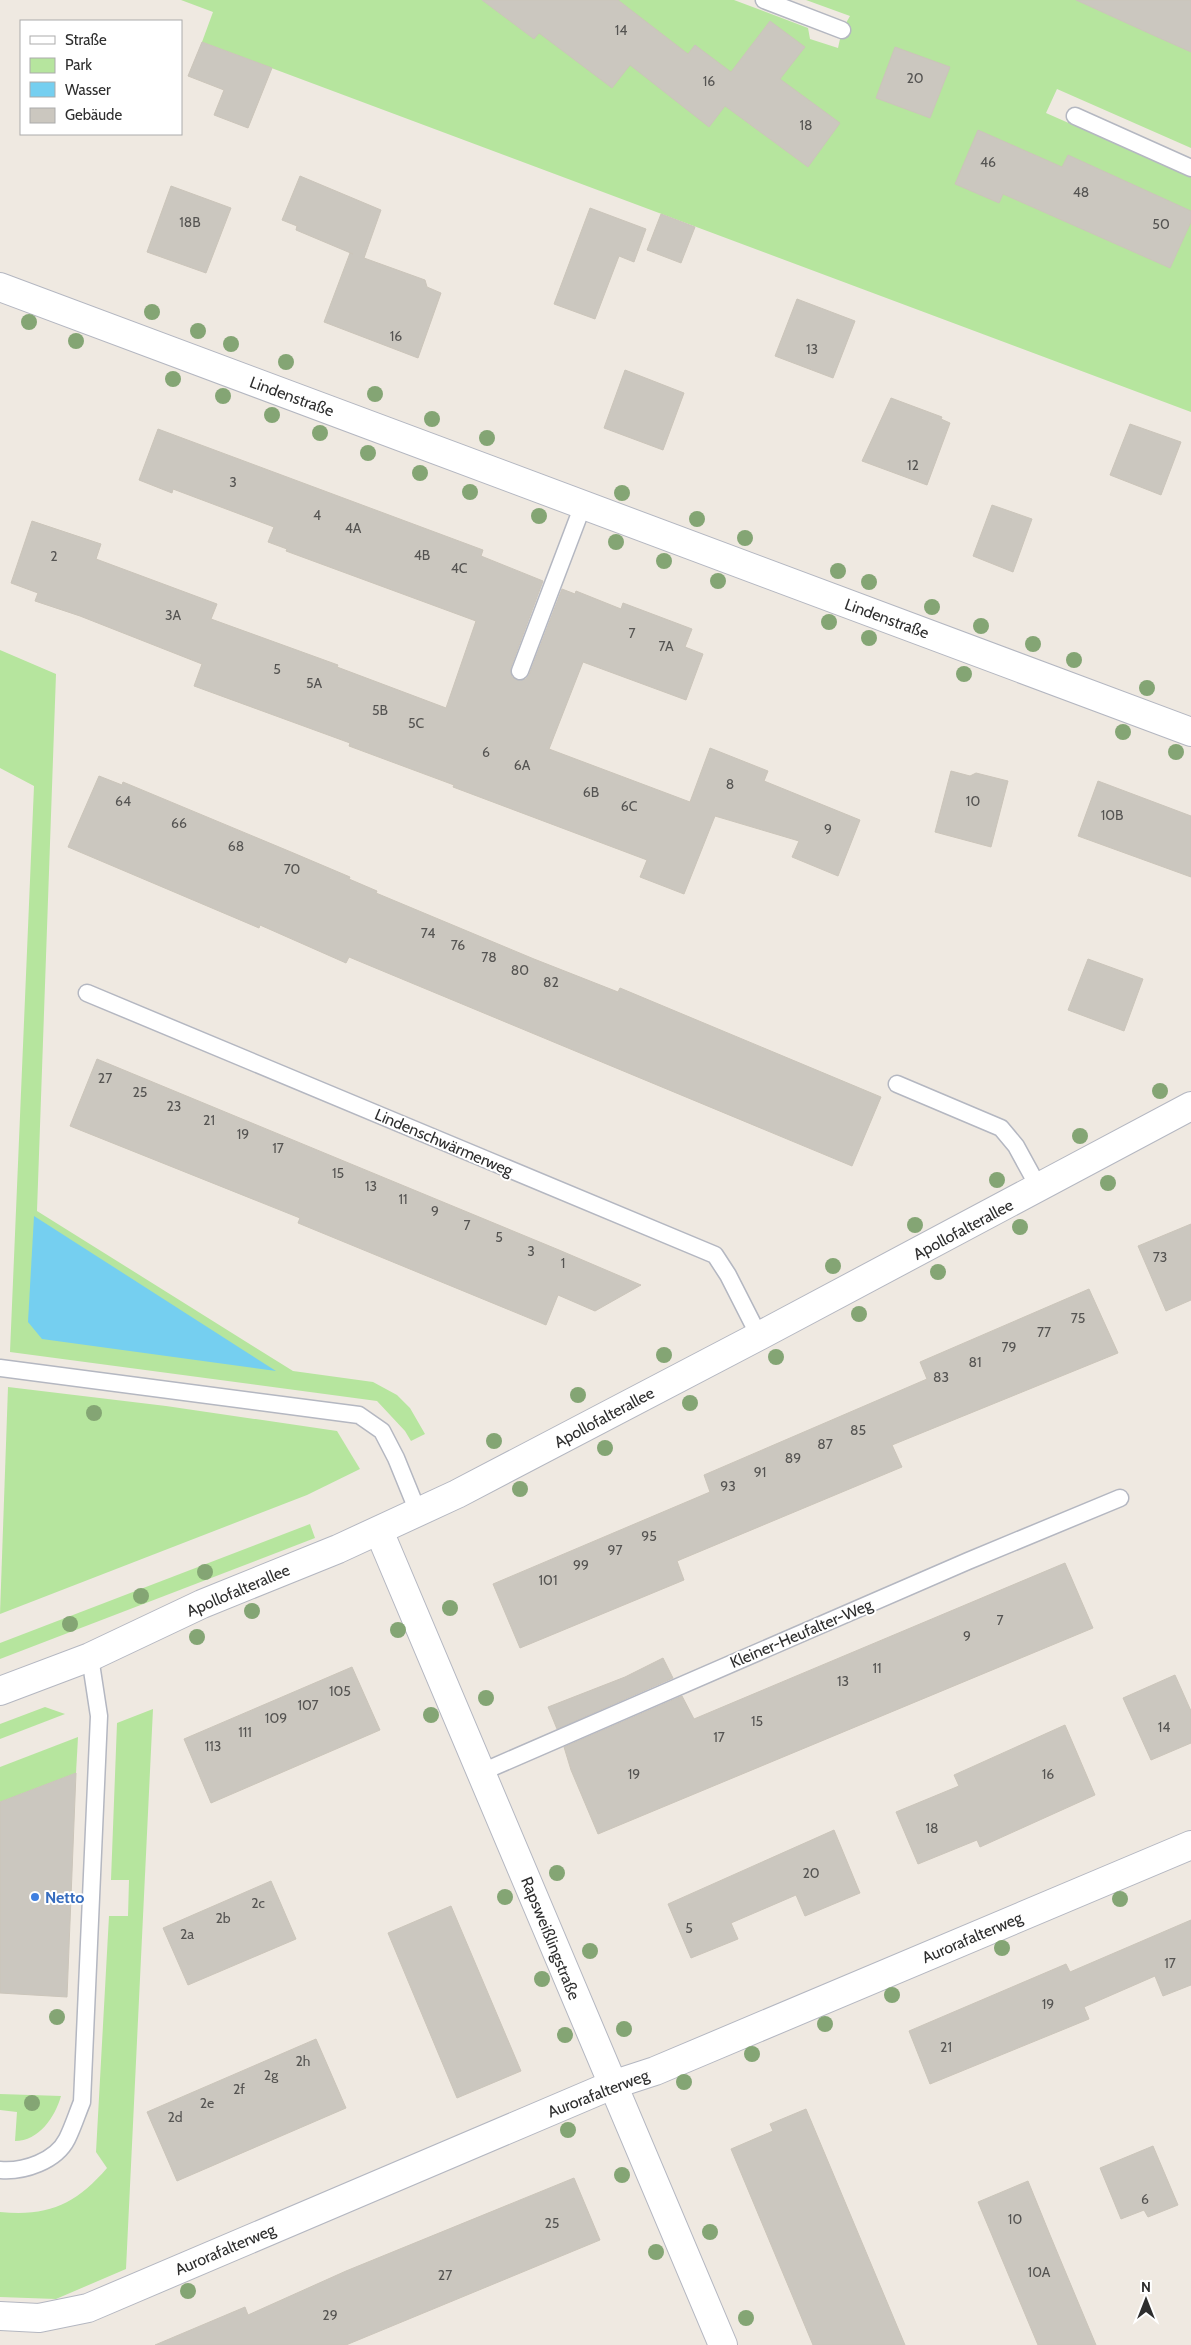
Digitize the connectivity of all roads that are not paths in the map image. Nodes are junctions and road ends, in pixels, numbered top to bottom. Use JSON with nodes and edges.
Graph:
{"nodes":[{"id":1,"x":764,"y":0,"type":"edge"},
{"id":2,"x":842,"y":30,"type":"dead end"},
{"id":3,"x":1075,"y":116,"type":"dead end"},
{"id":4,"x":1191,"y":168,"type":"edge"},
{"id":5,"x":0,"y":287,"type":"edge"},
{"id":6,"x":583,"y":504,"type":"junction"},
{"id":7,"x":520,"y":671,"type":"dead end"},
{"id":8,"x":1191,"y":732,"type":"edge"},
{"id":9,"x":87,"y":993,"type":"dead end"},
{"id":10,"x":898,"y":1084,"type":"dead end"},
{"id":11,"x":1191,"y":1106,"type":"edge"},
{"id":12,"x":1039,"y":1188,"type":"junction"},
{"id":13,"x":759,"y":1336,"type":"junction"},
{"id":14,"x":0,"y":1368,"type":"edge"},
{"id":15,"x":1120,"y":1498,"type":"dead end"},
{"id":16,"x":418,"y":1512,"type":"junction"},
{"id":17,"x":379,"y":1531,"type":"junction"},
{"id":18,"x":90,"y":1657,"type":"junction"},
{"id":19,"x":0,"y":1691,"type":"edge"},
{"id":20,"x":482,"y":1772,"type":"junction"},
{"id":21,"x":1191,"y":1845,"type":"edge"},
{"id":22,"x":612,"y":2084,"type":"junction"},
{"id":23,"x":0,"y":2170,"type":"edge"},
{"id":24,"x":0,"y":2316,"type":"edge"},
{"id":25,"x":723,"y":2345,"type":"edge"}],
"edges":[{"from":1,"to":2,"type":"lane"},
{"from":3,"to":4,"type":"lane"},
{"from":5,"to":6,"type":"street","name":"Lindenstraße"},
{"from":6,"to":7,"type":"lane"},
{"from":6,"to":8,"type":"street","name":"Lindenstraße"},
{"from":9,"to":13,"type":"lane","name":"Lindenschwärmerweg"},
{"from":10,"to":12,"type":"lane"},
{"from":11,"to":12,"type":"street","name":"Apollofalterallee"},
{"from":12,"to":13,"type":"street","name":"Apollofalterallee"},
{"from":13,"to":16,"type":"street","name":"Apollofalterallee"},
{"from":14,"to":16,"type":"lane"},
{"from":15,"to":20,"type":"lane","name":"Kleiner-Heufalter-Weg"},
{"from":16,"to":17,"type":"street","name":"Apollofalterallee"},
{"from":17,"to":18,"type":"street","name":"Apollofalterallee"},
{"from":17,"to":20,"type":"street","name":"Rapsweißlingstraße"},
{"from":18,"to":19,"type":"street","name":"Apollofalterallee"},
{"from":18,"to":23,"type":"lane"},
{"from":20,"to":22,"type":"street","name":"Rapsweißlingstraße"},
{"from":21,"to":22,"type":"street","name":"Aurorafalterweg"},
{"from":22,"to":24,"type":"street","name":"Aurorafalterweg"},
{"from":22,"to":25,"type":"street","name":"Rapsweißlingstraße"}]}
